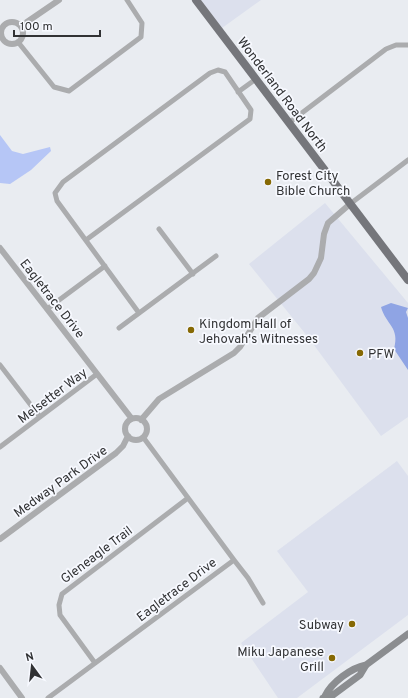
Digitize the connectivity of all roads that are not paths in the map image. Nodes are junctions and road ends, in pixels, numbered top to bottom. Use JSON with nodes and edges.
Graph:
{"nodes":[{"id":1,"x":59,"y":0,"type":"edge"},
{"id":2,"x":127,"y":0,"type":"edge"},
{"id":3,"x":196,"y":0,"type":"edge"},
{"id":4,"x":21,"y":26,"type":"junction"},
{"id":5,"x":2,"y":42,"type":"edge"},
{"id":6,"x":18,"y":42,"type":"junction"},
{"id":7,"x":408,"y":45,"type":"edge"},
{"id":8,"x":256,"y":79,"type":"junction"},
{"id":9,"x":238,"y":92,"type":"junction"},
{"id":10,"x":290,"y":122,"type":"junction"},
{"id":11,"x":408,"y":160,"type":"edge"},
{"id":12,"x":350,"y":204,"type":"junction"},
{"id":13,"x":159,"y":229,"type":"dead end"},
{"id":14,"x":86,"y":240,"type":"junction"},
{"id":15,"x":0,"y":248,"type":"edge"},
{"id":16,"x":216,"y":256,"type":"dead end"},
{"id":17,"x":105,"y":266,"type":"junction"},
{"id":18,"x":193,"y":274,"type":"junction"},
{"id":19,"x":408,"y":280,"type":"edge"},
{"id":20,"x":47,"y":309,"type":"junction"},
{"id":21,"x":139,"y":313,"type":"junction"},
{"id":22,"x":119,"y":328,"type":"dead end"},
{"id":23,"x":0,"y":365,"type":"edge"},
{"id":24,"x":98,"y":374,"type":"junction"},
{"id":25,"x":40,"y":417,"type":"junction"},
{"id":26,"x":132,"y":419,"type":"junction"},
{"id":27,"x":141,"y":420,"type":"junction"},
{"id":28,"x":128,"y":436,"type":"junction"},
{"id":29,"x":143,"y":437,"type":"junction"},
{"id":30,"x":0,"y":447,"type":"edge"},
{"id":31,"x":188,"y":498,"type":"junction"},
{"id":32,"x":0,"y":539,"type":"edge"},
{"id":33,"x":234,"y":560,"type":"junction"},
{"id":34,"x":263,"y":604,"type":"dead end"},
{"id":35,"x":408,"y":634,"type":"edge"},
{"id":36,"x":95,"y":664,"type":"junction"},
{"id":37,"x":0,"y":668,"type":"edge"},
{"id":38,"x":324,"y":697,"type":"edge"},
{"id":39,"x":22,"y":698,"type":"edge"},
{"id":40,"x":48,"y":698,"type":"edge"}],
"edges":[{"from":1,"to":4,"type":"street"},
{"from":2,"to":6,"type":"street"},
{"from":3,"to":8,"type":"main road","name":"Wonderland Road North"},
{"from":4,"to":5,"type":"street"},
{"from":4,"to":6,"type":"street"},
{"from":5,"to":6,"type":"street"},
{"from":7,"to":10,"type":"street"},
{"from":8,"to":9,"type":"street"},
{"from":8,"to":10,"type":"main road","name":"Wonderland Road North"},
{"from":9,"to":14,"type":"street"},
{"from":9,"to":14,"type":"street"},
{"from":10,"to":12,"type":"main road","name":"Wonderland Road North"},
{"from":11,"to":12,"type":"street"},
{"from":12,"to":19,"type":"main road","name":"Wonderland Road North"},
{"from":12,"to":27,"type":"street"},
{"from":13,"to":18,"type":"street"},
{"from":14,"to":17,"type":"street"},
{"from":15,"to":20,"type":"street","name":"Eagletrace Drive"},
{"from":16,"to":18,"type":"street"},
{"from":17,"to":20,"type":"street"},
{"from":17,"to":21,"type":"street"},
{"from":18,"to":21,"type":"street"},
{"from":20,"to":24,"type":"street","name":"Eagletrace Drive"},
{"from":21,"to":22,"type":"street"},
{"from":23,"to":25,"type":"street"},
{"from":24,"to":25,"type":"street","name":"Melsetter Way"},
{"from":24,"to":26,"type":"street","name":"Eagletrace Drive"},
{"from":25,"to":30,"type":"street","name":"Melsetter Way"},
{"from":26,"to":27,"type":"street"},
{"from":26,"to":28,"type":"street"},
{"from":27,"to":29,"type":"street"},
{"from":28,"to":29,"type":"street"},
{"from":28,"to":32,"type":"street","name":"Medway Park Drive"},
{"from":29,"to":31,"type":"street","name":"Eagletrace Drive"},
{"from":31,"to":33,"type":"street","name":"Eagletrace Drive"},
{"from":31,"to":36,"type":"street","name":"Gleneagle Trail"},
{"from":33,"to":34,"type":"street"},
{"from":33,"to":36,"type":"street","name":"Eagletrace Drive"},
{"from":35,"to":38,"type":"main road"},
{"from":36,"to":40,"type":"street","name":"Eagletrace Drive"},
{"from":37,"to":39,"type":"street"}]}
